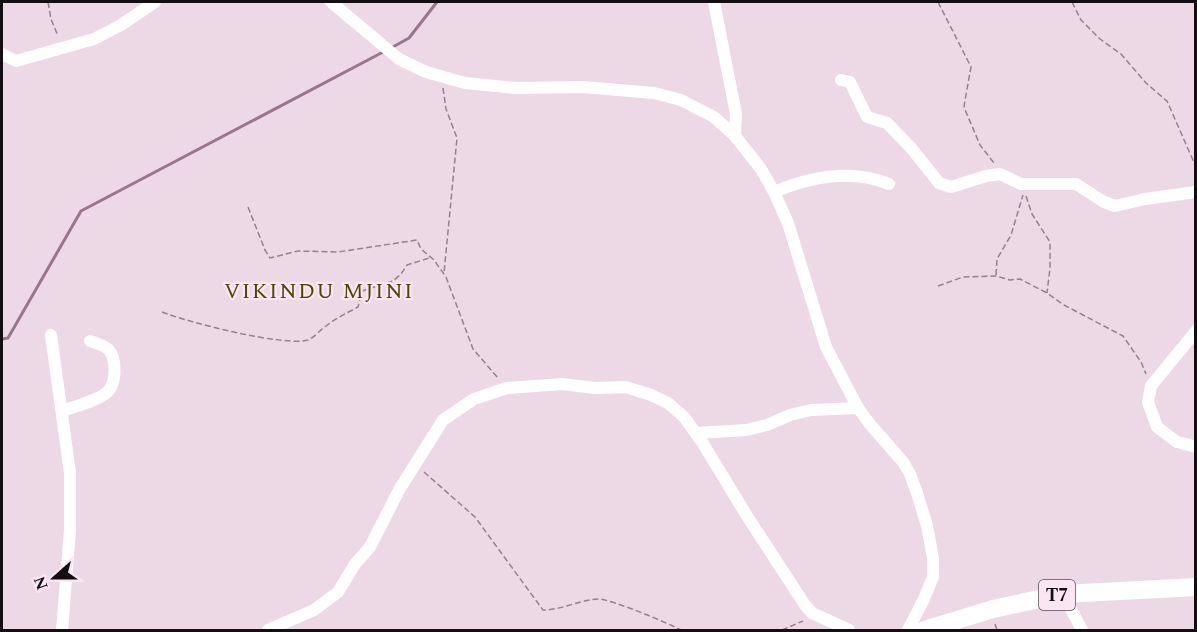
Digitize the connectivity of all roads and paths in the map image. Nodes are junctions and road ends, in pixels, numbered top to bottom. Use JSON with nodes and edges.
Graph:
{"nodes":[{"id":1,"x":48,"y":2,"type":"edge"},
{"id":2,"x":155,"y":2,"type":"edge"},
{"id":3,"x":331,"y":2,"type":"edge"},
{"id":4,"x":714,"y":2,"type":"edge"},
{"id":5,"x":938,"y":2,"type":"edge"},
{"id":6,"x":1072,"y":2,"type":"edge"},
{"id":7,"x":63,"y":48,"type":"junction"},
{"id":8,"x":2,"y":54,"type":"edge"},
{"id":9,"x":440,"y":76,"type":"junction"},
{"id":10,"x":841,"y":80,"type":"dead end"},
{"id":11,"x":735,"y":136,"type":"junction"},
{"id":12,"x":1196,"y":167,"type":"edge"},
{"id":13,"x":1000,"y":174,"type":"junction"},
{"id":14,"x":889,"y":184,"type":"dead end"},
{"id":15,"x":774,"y":192,"type":"junction"},
{"id":16,"x":1196,"y":192,"type":"edge"},
{"id":17,"x":248,"y":207,"type":"dead end"},
{"id":18,"x":430,"y":258,"type":"junction"},
{"id":19,"x":444,"y":274,"type":"junction"},
{"id":20,"x":996,"y":276,"type":"junction"},
{"id":21,"x":938,"y":286,"type":"dead end"},
{"id":22,"x":1047,"y":293,"type":"junction"},
{"id":23,"x":162,"y":312,"type":"dead end"},
{"id":24,"x":1196,"y":331,"type":"edge"},
{"id":25,"x":51,"y":335,"type":"dead end"},
{"id":26,"x":90,"y":341,"type":"dead end"},
{"id":27,"x":1151,"y":386,"type":"junction"},
{"id":28,"x":507,"y":388,"type":"junction"},
{"id":29,"x":858,"y":408,"type":"junction"},
{"id":30,"x":62,"y":411,"type":"junction"},
{"id":31,"x":697,"y":433,"type":"junction"},
{"id":32,"x":1196,"y":447,"type":"edge"},
{"id":33,"x":414,"y":463,"type":"junction"},
{"id":34,"x":1196,"y":587,"type":"edge"},
{"id":35,"x":1063,"y":594,"type":"junction"},
{"id":36,"x":812,"y":613,"type":"junction"},
{"id":37,"x":832,"y":622,"type":"junction"},
{"id":38,"x":63,"y":630,"type":"edge"},
{"id":39,"x":268,"y":630,"type":"edge"},
{"id":40,"x":681,"y":630,"type":"edge"},
{"id":41,"x":782,"y":630,"type":"edge"},
{"id":42,"x":822,"y":630,"type":"edge"},
{"id":43,"x":849,"y":630,"type":"edge"},
{"id":44,"x":908,"y":630,"type":"edge"},
{"id":45,"x":924,"y":630,"type":"edge"},
{"id":46,"x":1082,"y":630,"type":"edge"}],
"edges":[{"from":1,"to":7,"type":"path"},
{"from":2,"to":7,"type":"street"},
{"from":3,"to":9,"type":"street"},
{"from":4,"to":11,"type":"street"},
{"from":5,"to":13,"type":"path"},
{"from":6,"to":12,"type":"path"},
{"from":7,"to":8,"type":"street"},
{"from":9,"to":11,"type":"street"},
{"from":9,"to":19,"type":"path"},
{"from":10,"to":13,"type":"street"},
{"from":11,"to":15,"type":"street"},
{"from":13,"to":16,"type":"street"},
{"from":14,"to":15,"type":"street"},
{"from":15,"to":29,"type":"street"},
{"from":17,"to":18,"type":"path"},
{"from":18,"to":19,"type":"path"},
{"from":18,"to":23,"type":"path"},
{"from":19,"to":28,"type":"path"},
{"from":20,"to":21,"type":"path"},
{"from":20,"to":22,"type":"path"},
{"from":20,"to":22,"type":"path"},
{"from":22,"to":27,"type":"path"},
{"from":24,"to":27,"type":"street"},
{"from":25,"to":30,"type":"street"},
{"from":26,"to":30,"type":"street"},
{"from":27,"to":32,"type":"street"},
{"from":28,"to":31,"type":"street"},
{"from":28,"to":33,"type":"street"},
{"from":29,"to":31,"type":"street"},
{"from":29,"to":44,"type":"street"},
{"from":30,"to":38,"type":"street"},
{"from":31,"to":36,"type":"street"},
{"from":33,"to":39,"type":"street"},
{"from":33,"to":40,"type":"path"},
{"from":34,"to":35,"type":"highway","number":"T7"},
{"from":35,"to":45,"type":"highway","number":"T7"},
{"from":35,"to":46,"type":"street"},
{"from":36,"to":37,"type":"street"},
{"from":36,"to":41,"type":"path"},
{"from":37,"to":42,"type":"street"},
{"from":37,"to":43,"type":"street"}]}
